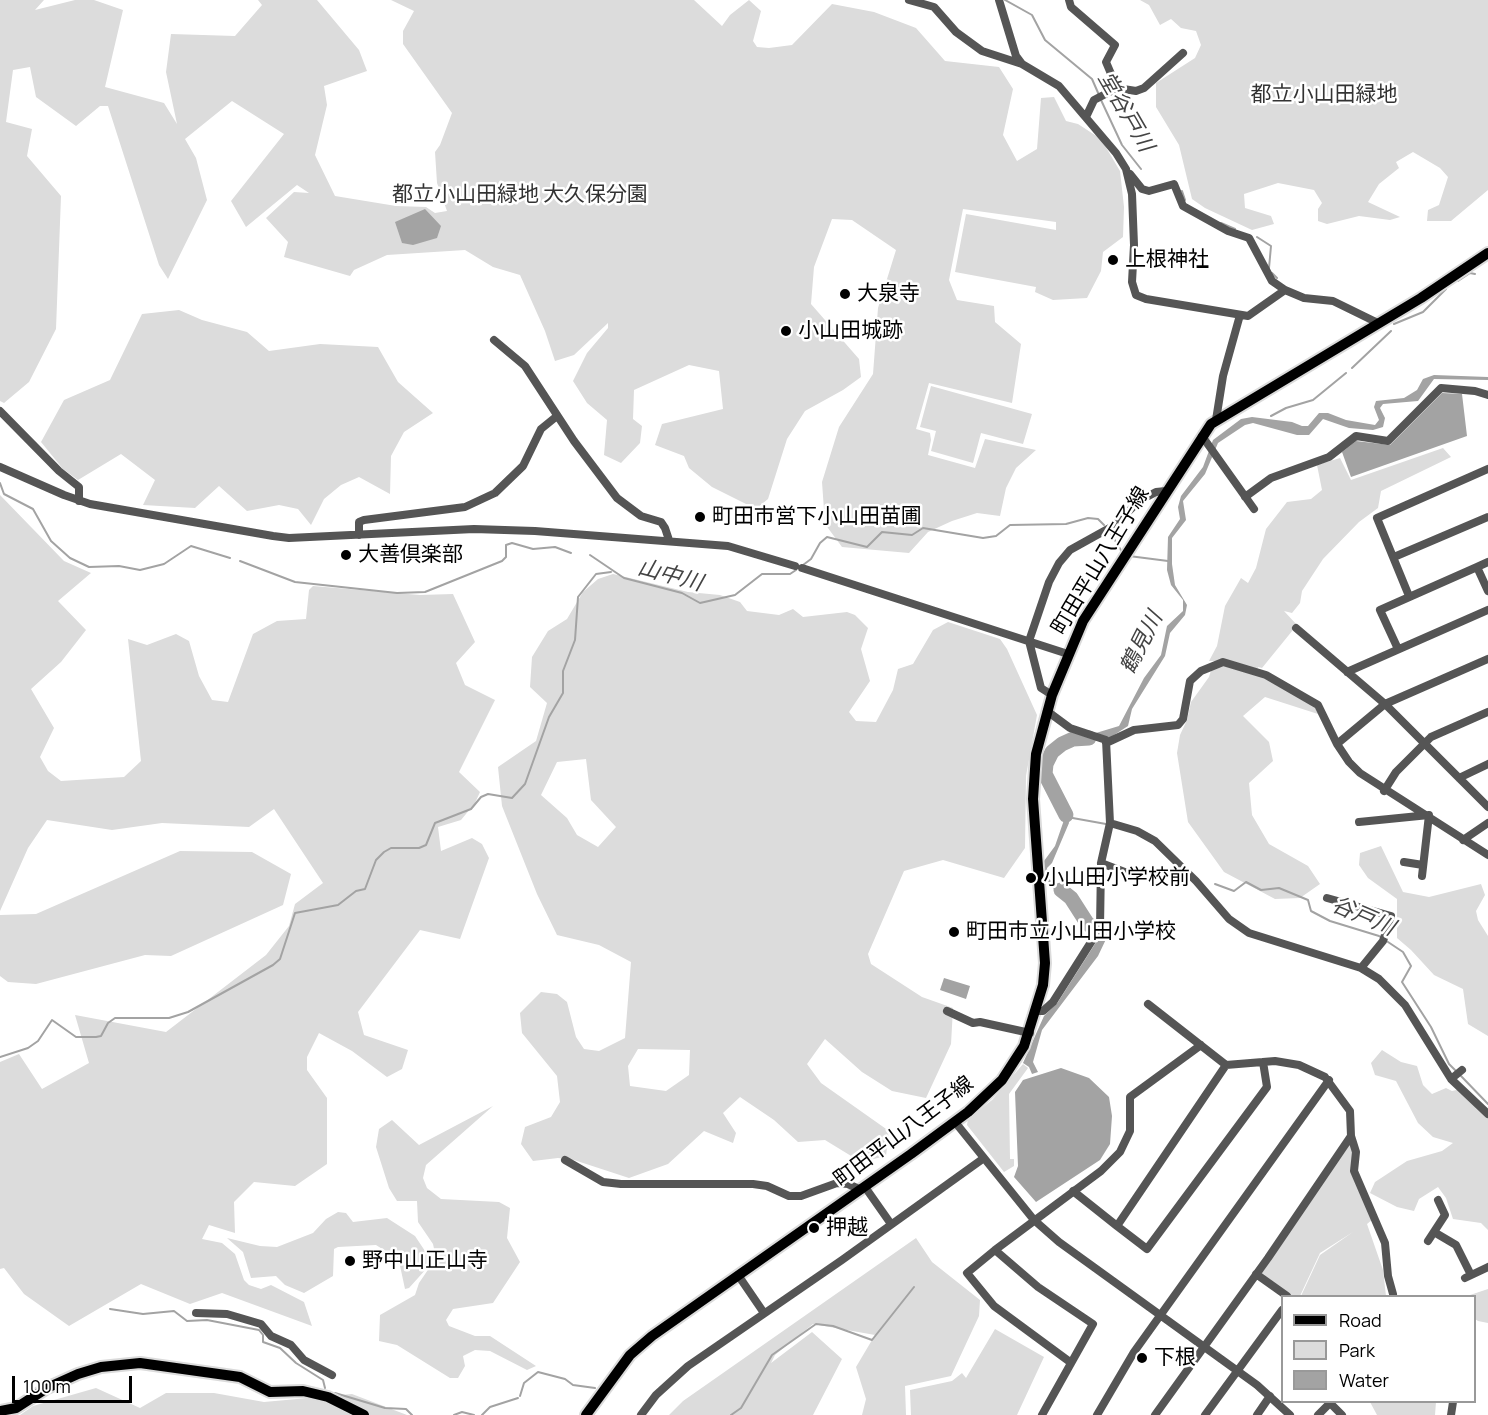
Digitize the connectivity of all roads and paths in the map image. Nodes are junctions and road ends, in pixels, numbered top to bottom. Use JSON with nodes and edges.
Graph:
{"nodes":[{"id":1,"x":909,"y":0,"type":"edge"},
{"id":2,"x":999,"y":0,"type":"edge"},
{"id":3,"x":1069,"y":0,"type":"edge"},
{"id":4,"x":1183,"y":53,"type":"dead end"},
{"id":5,"x":1022,"y":64,"type":"junction"},
{"id":6,"x":1117,"y":88,"type":"junction"},
{"id":7,"x":1086,"y":117,"type":"junction"},
{"id":8,"x":1126,"y":169,"type":"junction"},
{"id":9,"x":1487,"y":255,"type":"edge"},
{"id":10,"x":1285,"y":290,"type":"junction"},
{"id":11,"x":1240,"y":315,"type":"junction"},
{"id":12,"x":1378,"y":323,"type":"junction"},
{"id":13,"x":494,"y":340,"type":"dead end"},
{"id":14,"x":1488,"y":395,"type":"edge"},
{"id":15,"x":0,"y":411,"type":"edge"},
{"id":16,"x":557,"y":416,"type":"junction"},
{"id":17,"x":1216,"y":420,"type":"junction"},
{"id":18,"x":1205,"y":441,"type":"junction"},
{"id":19,"x":0,"y":467,"type":"edge"},
{"id":20,"x":1488,"y":469,"type":"edge"},
{"id":21,"x":1166,"y":492,"type":"junction"},
{"id":22,"x":1245,"y":497,"type":"junction"},
{"id":23,"x":79,"y":501,"type":"junction"},
{"id":24,"x":1254,"y":509,"type":"dead end"},
{"id":25,"x":1488,"y":517,"type":"edge"},
{"id":26,"x":359,"y":535,"type":"junction"},
{"id":27,"x":669,"y":540,"type":"junction"},
{"id":28,"x":1394,"y":557,"type":"junction"},
{"id":29,"x":1488,"y":562,"type":"edge"},
{"id":30,"x":1477,"y":567,"type":"junction"},
{"id":31,"x":1488,"y":591,"type":"edge"},
{"id":32,"x":1409,"y":596,"type":"junction"},
{"id":33,"x":1488,"y":610,"type":"edge"},
{"id":34,"x":1296,"y":628,"type":"dead end"},
{"id":35,"x":1029,"y":641,"type":"junction"},
{"id":36,"x":1398,"y":649,"type":"junction"},
{"id":37,"x":1068,"y":654,"type":"junction"},
{"id":38,"x":1488,"y":659,"type":"edge"},
{"id":39,"x":1347,"y":672,"type":"junction"},
{"id":40,"x":1052,"y":694,"type":"junction"},
{"id":41,"x":1385,"y":704,"type":"junction"},
{"id":42,"x":1047,"y":711,"type":"junction"},
{"id":43,"x":1488,"y":712,"type":"edge"},
{"id":44,"x":1106,"y":741,"type":"junction"},
{"id":45,"x":1424,"y":743,"type":"junction"},
{"id":46,"x":1337,"y":744,"type":"junction"},
{"id":47,"x":1488,"y":764,"type":"edge"},
{"id":48,"x":1459,"y":778,"type":"junction"},
{"id":49,"x":1384,"y":790,"type":"junction"},
{"id":50,"x":1488,"y":807,"type":"edge"},
{"id":51,"x":1430,"y":816,"type":"junction"},
{"id":52,"x":1359,"y":822,"type":"dead end"},
{"id":53,"x":1110,"y":823,"type":"junction"},
{"id":54,"x":1488,"y":823,"type":"edge"},
{"id":55,"x":1463,"y":840,"type":"junction"},
{"id":56,"x":1488,"y":855,"type":"edge"},
{"id":57,"x":1404,"y":862,"type":"dead end"},
{"id":58,"x":1101,"y":863,"type":"junction"},
{"id":59,"x":1423,"y":865,"type":"junction"},
{"id":60,"x":1130,"y":874,"type":"dead end"},
{"id":61,"x":1422,"y":876,"type":"dead end"},
{"id":62,"x":1327,"y":898,"type":"dead end"},
{"id":63,"x":1361,"y":968,"type":"junction"},
{"id":64,"x":1148,"y":1004,"type":"dead end"},
{"id":65,"x":947,"y":1011,"type":"dead end"},
{"id":66,"x":1037,"y":1011,"type":"junction"},
{"id":67,"x":1029,"y":1033,"type":"junction"},
{"id":68,"x":1201,"y":1046,"type":"junction"},
{"id":69,"x":1263,"y":1062,"type":"junction"},
{"id":70,"x":1226,"y":1065,"type":"junction"},
{"id":71,"x":1462,"y":1070,"type":"dead end"},
{"id":72,"x":1452,"y":1078,"type":"junction"},
{"id":73,"x":1329,"y":1080,"type":"junction"},
{"id":74,"x":1488,"y":1114,"type":"edge"},
{"id":75,"x":956,"y":1122,"type":"junction"},
{"id":76,"x":1351,"y":1136,"type":"junction"},
{"id":77,"x":984,"y":1158,"type":"junction"},
{"id":78,"x":565,"y":1160,"type":"dead end"},
{"id":79,"x":863,"y":1189,"type":"junction"},
{"id":80,"x":1073,"y":1191,"type":"junction"},
{"id":81,"x":1438,"y":1200,"type":"dead end"},
{"id":82,"x":1034,"y":1220,"type":"junction"},
{"id":83,"x":891,"y":1224,"type":"junction"},
{"id":84,"x":1117,"y":1226,"type":"junction"},
{"id":85,"x":1434,"y":1232,"type":"junction"},
{"id":86,"x":1428,"y":1241,"type":"dead end"},
{"id":87,"x":995,"y":1251,"type":"junction"},
{"id":88,"x":1488,"y":1267,"type":"edge"},
{"id":89,"x":1256,"y":1274,"type":"junction"},
{"id":90,"x":738,"y":1275,"type":"junction"},
{"id":91,"x":1393,"y":1294,"type":"dead end"},
{"id":92,"x":1286,"y":1295,"type":"edge"},
{"id":93,"x":1281,"y":1311,"type":"edge"},
{"id":94,"x":196,"y":1313,"type":"dead end"},
{"id":95,"x":764,"y":1313,"type":"junction"},
{"id":96,"x":1160,"y":1315,"type":"junction"},
{"id":97,"x":1202,"y":1346,"type":"junction"},
{"id":98,"x":1070,"y":1362,"type":"junction"},
{"id":99,"x":1237,"y":1370,"type":"junction"},
{"id":100,"x":332,"y":1376,"type":"dead end"},
{"id":101,"x":1270,"y":1396,"type":"junction"},
{"id":102,"x":0,"y":1410,"type":"edge"},
{"id":103,"x":364,"y":1415,"type":"edge"},
{"id":104,"x":586,"y":1415,"type":"edge"},
{"id":105,"x":641,"y":1415,"type":"edge"},
{"id":106,"x":1042,"y":1415,"type":"edge"},
{"id":107,"x":1097,"y":1415,"type":"edge"},
{"id":108,"x":1155,"y":1415,"type":"edge"},
{"id":109,"x":1205,"y":1415,"type":"edge"},
{"id":110,"x":1257,"y":1415,"type":"edge"},
{"id":111,"x":1290,"y":1415,"type":"edge"},
{"id":112,"x":1318,"y":1415,"type":"edge"},
{"id":113,"x":1342,"y":1415,"type":"edge"}],
"edges":[{"from":1,"to":5,"type":"street"},
{"from":2,"to":5,"type":"street"},
{"from":3,"to":6,"type":"street"},
{"from":4,"to":6,"type":"street"},
{"from":5,"to":7,"type":"street"},
{"from":6,"to":7,"type":"street"},
{"from":7,"to":8,"type":"street"},
{"from":8,"to":10,"type":"street"},
{"from":8,"to":11,"type":"street"},
{"from":9,"to":12,"type":"main road","name":"町田平山八王子線"},
{"from":10,"to":11,"type":"street"},
{"from":10,"to":12,"type":"street"},
{"from":11,"to":17,"type":"street"},
{"from":12,"to":17,"type":"main road","name":"町田平山八王子線"},
{"from":13,"to":16,"type":"street"},
{"from":14,"to":22,"type":"street"},
{"from":15,"to":23,"type":"street"},
{"from":16,"to":26,"type":"street"},
{"from":16,"to":27,"type":"street"},
{"from":17,"to":18,"type":"main road","name":"町田平山八王子線"},
{"from":18,"to":21,"type":"main road","name":"町田平山八王子線"},
{"from":18,"to":22,"type":"street"},
{"from":19,"to":23,"type":"street"},
{"from":20,"to":28,"type":"street"},
{"from":21,"to":35,"type":"street"},
{"from":21,"to":37,"type":"main road","name":"町田平山八王子線"},
{"from":22,"to":24,"type":"street"},
{"from":23,"to":26,"type":"street"},
{"from":25,"to":28,"type":"street"},
{"from":26,"to":27,"type":"street"},
{"from":27,"to":35,"type":"street"},
{"from":28,"to":32,"type":"street"},
{"from":29,"to":30,"type":"street"},
{"from":30,"to":31,"type":"street"},
{"from":30,"to":32,"type":"street"},
{"from":32,"to":36,"type":"street"},
{"from":33,"to":36,"type":"street"},
{"from":34,"to":39,"type":"street"},
{"from":35,"to":37,"type":"street"},
{"from":35,"to":40,"type":"street"},
{"from":36,"to":39,"type":"street"},
{"from":37,"to":40,"type":"main road","name":"町田平山八王子線"},
{"from":38,"to":41,"type":"street"},
{"from":39,"to":41,"type":"street"},
{"from":40,"to":42,"type":"main road","name":"町田平山八王子線"},
{"from":41,"to":45,"type":"street"},
{"from":41,"to":46,"type":"street"},
{"from":42,"to":44,"type":"street"},
{"from":42,"to":66,"type":"main road","name":"町田平山八王子線"},
{"from":43,"to":45,"type":"street"},
{"from":44,"to":46,"type":"street"},
{"from":44,"to":53,"type":"street"},
{"from":45,"to":48,"type":"street"},
{"from":45,"to":49,"type":"street"},
{"from":46,"to":49,"type":"street"},
{"from":47,"to":48,"type":"street"},
{"from":48,"to":50,"type":"street"},
{"from":49,"to":51,"type":"street"},
{"from":51,"to":52,"type":"street"},
{"from":51,"to":55,"type":"street"},
{"from":51,"to":59,"type":"street"},
{"from":53,"to":58,"type":"street"},
{"from":53,"to":63,"type":"street"},
{"from":54,"to":55,"type":"street"},
{"from":55,"to":56,"type":"street"},
{"from":57,"to":59,"type":"street"},
{"from":58,"to":60,"type":"street"},
{"from":58,"to":66,"type":"street"},
{"from":59,"to":61,"type":"street"},
{"from":62,"to":63,"type":"street"},
{"from":63,"to":72,"type":"street"},
{"from":64,"to":68,"type":"street"},
{"from":65,"to":67,"type":"street"},
{"from":66,"to":67,"type":"main road","name":"町田平山八王子線"},
{"from":67,"to":75,"type":"main road","name":"町田平山八王子線"},
{"from":68,"to":70,"type":"street"},
{"from":68,"to":80,"type":"street"},
{"from":69,"to":70,"type":"street"},
{"from":69,"to":73,"type":"street"},
{"from":69,"to":84,"type":"street"},
{"from":70,"to":84,"type":"street"},
{"from":71,"to":72,"type":"street"},
{"from":72,"to":74,"type":"street"},
{"from":73,"to":76,"type":"street"},
{"from":73,"to":96,"type":"street"},
{"from":75,"to":77,"type":"street"},
{"from":75,"to":79,"type":"main road","name":"町田平山八王子線"},
{"from":76,"to":89,"type":"street"},
{"from":76,"to":91,"type":"street"},
{"from":77,"to":82,"type":"street"},
{"from":77,"to":83,"type":"street"},
{"from":78,"to":79,"type":"street"},
{"from":79,"to":83,"type":"street"},
{"from":79,"to":90,"type":"main road","name":"町田平山八王子線"},
{"from":80,"to":82,"type":"street"},
{"from":80,"to":84,"type":"street"},
{"from":81,"to":85,"type":"street"},
{"from":82,"to":87,"type":"street"},
{"from":82,"to":96,"type":"street"},
{"from":83,"to":95,"type":"street"},
{"from":85,"to":86,"type":"street"},
{"from":85,"to":88,"type":"street"},
{"from":87,"to":98,"type":"street"},
{"from":87,"to":98,"type":"street"},
{"from":89,"to":92,"type":"street"},
{"from":89,"to":97,"type":"street"},
{"from":90,"to":95,"type":"street"},
{"from":90,"to":104,"type":"main road","name":"町田平山八王子線"},
{"from":93,"to":99,"type":"street"},
{"from":94,"to":100,"type":"street"},
{"from":95,"to":105,"type":"street"},
{"from":96,"to":97,"type":"street"},
{"from":96,"to":107,"type":"street"},
{"from":97,"to":99,"type":"street"},
{"from":97,"to":108,"type":"street"},
{"from":98,"to":106,"type":"street"},
{"from":99,"to":101,"type":"street"},
{"from":99,"to":109,"type":"street"},
{"from":101,"to":110,"type":"street"},
{"from":101,"to":111,"type":"street"},
{"from":102,"to":103,"type":"main road"},
{"from":112,"to":113,"type":"street"}]}
